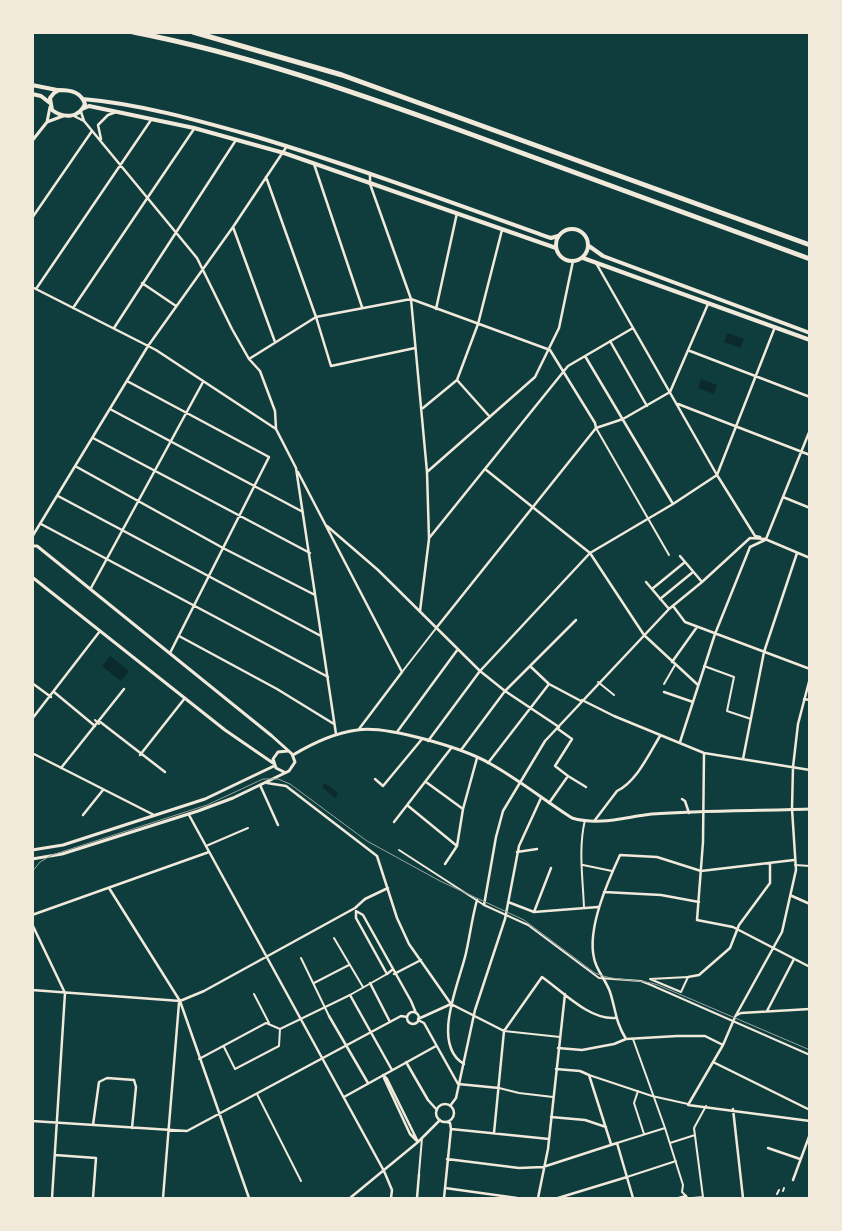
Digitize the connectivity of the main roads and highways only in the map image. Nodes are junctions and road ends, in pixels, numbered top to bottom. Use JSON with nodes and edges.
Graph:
{"nodes":[{"id":1,"x":133,"y":32,"type":"edge"},
{"id":2,"x":193,"y":32,"type":"edge"},
{"id":3,"x":32,"y":85,"type":"edge"},
{"id":4,"x":59,"y":90,"type":"junction"},
{"id":5,"x":32,"y":94,"type":"edge"},
{"id":6,"x":83,"y":98,"type":"junction"},
{"id":7,"x":50,"y":105,"type":"junction"},
{"id":8,"x":82,"y":111,"type":"junction"},
{"id":9,"x":558,"y":236,"type":"junction"},
{"id":10,"x":810,"y":245,"type":"edge"},
{"id":11,"x":589,"y":246,"type":"junction"},
{"id":12,"x":556,"y":248,"type":"junction"},
{"id":13,"x":583,"y":258,"type":"junction"},
{"id":14,"x":810,"y":259,"type":"edge"},
{"id":15,"x":810,"y":333,"type":"edge"},
{"id":16,"x":810,"y":340,"type":"edge"}],
"edges":[{"from":1,"to":14,"type":"highway"},
{"from":2,"to":10,"type":"highway"},
{"from":3,"to":4,"type":"main road"},
{"from":4,"to":6,"type":"main road"},
{"from":4,"to":7,"type":"main road"},
{"from":5,"to":7,"type":"main road"},
{"from":6,"to":8,"type":"main road"},
{"from":6,"to":9,"type":"main road"},
{"from":7,"to":8,"type":"main road"},
{"from":8,"to":12,"type":"main road"},
{"from":9,"to":11,"type":"main road"},
{"from":9,"to":12,"type":"main road"},
{"from":11,"to":13,"type":"main road"},
{"from":11,"to":15,"type":"main road"},
{"from":12,"to":13,"type":"main road"},
{"from":13,"to":16,"type":"main road"}]}
